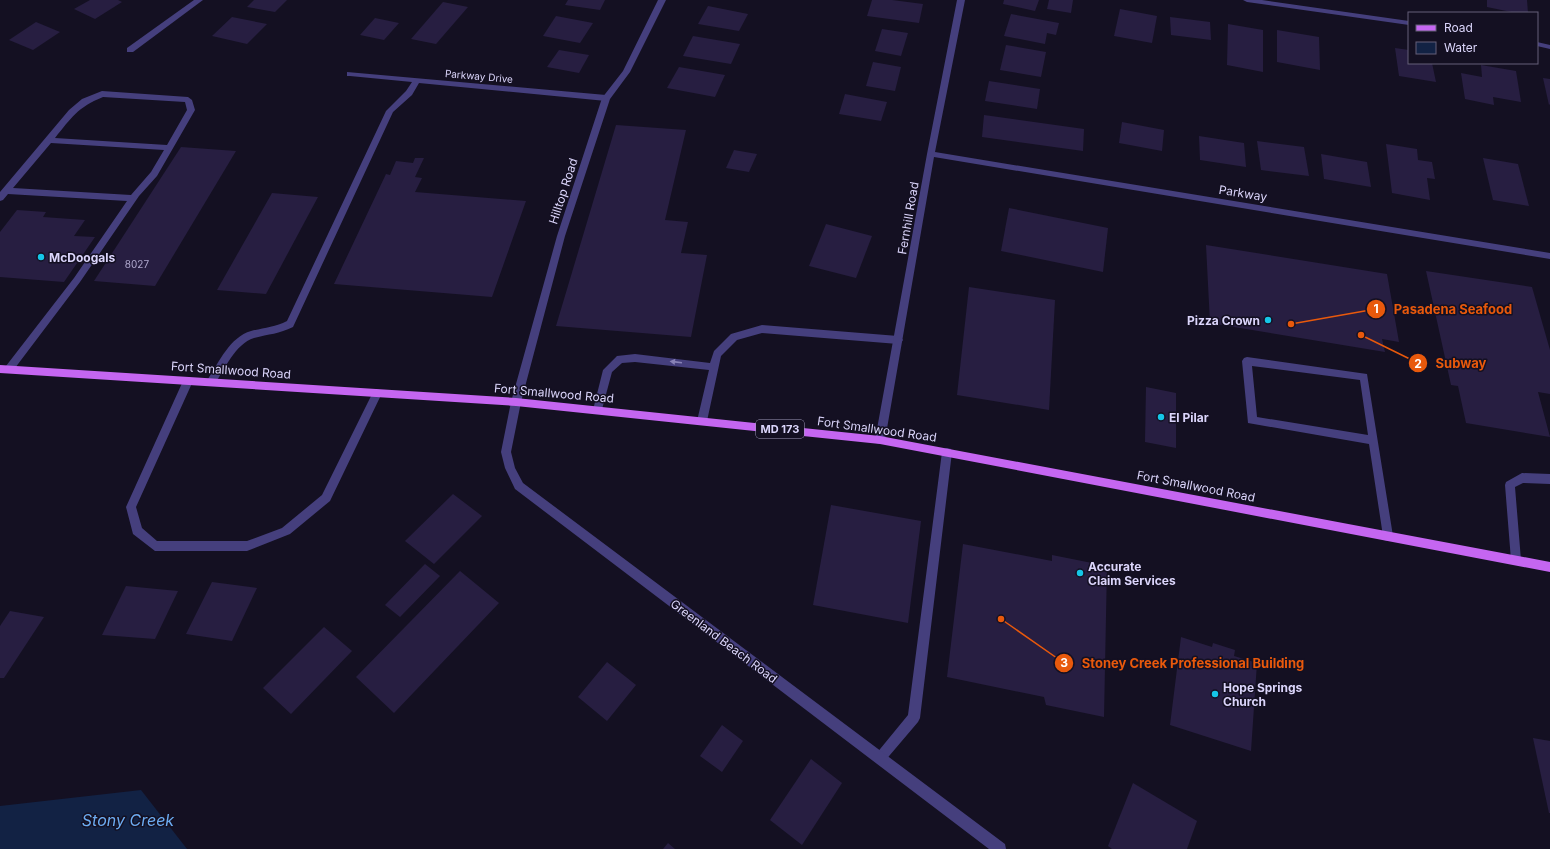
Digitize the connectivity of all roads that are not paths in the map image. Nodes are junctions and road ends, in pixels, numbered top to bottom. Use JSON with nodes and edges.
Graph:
{"nodes":[{"id":1,"x":199,"y":0,"type":"edge"},
{"id":2,"x":662,"y":0,"type":"edge"},
{"id":3,"x":961,"y":0,"type":"edge"},
{"id":4,"x":1247,"y":0,"type":"edge"},
{"id":5,"x":1408,"y":23,"type":"edge"},
{"id":6,"x":1538,"y":44,"type":"edge"},
{"id":7,"x":1550,"y":47,"type":"edge"},
{"id":8,"x":130,"y":50,"type":"dead end"},
{"id":9,"x":350,"y":74,"type":"dead end"},
{"id":10,"x":417,"y":80,"type":"junction"},
{"id":11,"x":606,"y":98,"type":"junction"},
{"id":12,"x":49,"y":140,"type":"junction"},
{"id":13,"x":169,"y":148,"type":"junction"},
{"id":14,"x":931,"y":154,"type":"junction"},
{"id":15,"x":3,"y":195,"type":"edge"},
{"id":16,"x":134,"y":198,"type":"junction"},
{"id":17,"x":1550,"y":256,"type":"edge"},
{"id":18,"x":898,"y":340,"type":"junction"},
{"id":19,"x":714,"y":367,"type":"junction"},
{"id":20,"x":4,"y":369,"type":"edge"},
{"id":21,"x":188,"y":381,"type":"junction"},
{"id":22,"x":211,"y":382,"type":"junction"},
{"id":23,"x":378,"y":393,"type":"junction"},
{"id":24,"x":516,"y":402,"type":"junction"},
{"id":25,"x":598,"y":410,"type":"junction"},
{"id":26,"x":702,"y":421,"type":"junction"},
{"id":27,"x":880,"y":440,"type":"junction"},
{"id":28,"x":1374,"y":440,"type":"junction"},
{"id":29,"x":947,"y":452,"type":"junction"},
{"id":30,"x":1550,"y":479,"type":"edge"},
{"id":31,"x":1388,"y":536,"type":"junction"},
{"id":32,"x":1516,"y":560,"type":"junction"},
{"id":33,"x":1550,"y":567,"type":"edge"},
{"id":34,"x":880,"y":758,"type":"junction"},
{"id":35,"x":1000,"y":849,"type":"edge"}],
"edges":[{"from":1,"to":8,"type":"street"},
{"from":2,"to":11,"type":"street","name":"Hilltop Road"},
{"from":3,"to":14,"type":"street","name":"Fernhill Road"},
{"from":4,"to":5,"type":"street"},
{"from":6,"to":7,"type":"street"},
{"from":9,"to":10,"type":"street","name":"Parkway Drive"},
{"from":10,"to":11,"type":"street","name":"Parkway Drive"},
{"from":10,"to":22,"type":"street"},
{"from":11,"to":24,"type":"street","name":"Hilltop Road"},
{"from":12,"to":13,"type":"street"},
{"from":12,"to":13,"type":"street"},
{"from":12,"to":15,"type":"street"},
{"from":13,"to":16,"type":"street"},
{"from":14,"to":17,"type":"street","name":"Parkway"},
{"from":14,"to":18,"type":"street","name":"Fernhill Road"},
{"from":15,"to":16,"type":"street"},
{"from":16,"to":20,"type":"street"},
{"from":18,"to":19,"type":"street"},
{"from":18,"to":27,"type":"street","name":"Fernhill Road"},
{"from":19,"to":25,"type":"street","one_way":true},
{"from":19,"to":26,"type":"street"},
{"from":20,"to":21,"type":"main road","name":"Fort Smallwood Road","number":"MD 173"},
{"from":21,"to":22,"type":"main road","name":"Fort Smallwood Road","number":"MD 173"},
{"from":21,"to":23,"type":"street"},
{"from":22,"to":23,"type":"main road","name":"Fort Smallwood Road","number":"MD 173"},
{"from":23,"to":24,"type":"main road","name":"Fort Smallwood Road","number":"MD 173"},
{"from":24,"to":25,"type":"main road","name":"Fort Smallwood Road","number":"MD 173"},
{"from":24,"to":34,"type":"street","name":"Greenland Beach Road"},
{"from":25,"to":26,"type":"main road","name":"Fort Smallwood Road","number":"MD 173"},
{"from":26,"to":27,"type":"main road","name":"Fort Smallwood Road","number":"MD 173"},
{"from":27,"to":29,"type":"main road","name":"Fort Smallwood Road","number":"MD 173"},
{"from":28,"to":28,"type":"street"},
{"from":28,"to":31,"type":"street"},
{"from":29,"to":31,"type":"main road","name":"Fort Smallwood Road","number":"MD 173"},
{"from":29,"to":34,"type":"street"},
{"from":30,"to":32,"type":"street"},
{"from":31,"to":32,"type":"main road","name":"Fort Smallwood Road","number":"MD 173"},
{"from":32,"to":33,"type":"main road","name":"Fort Smallwood Road","number":"MD 173"},
{"from":34,"to":35,"type":"street","name":"Greenland Beach Road"}]}
